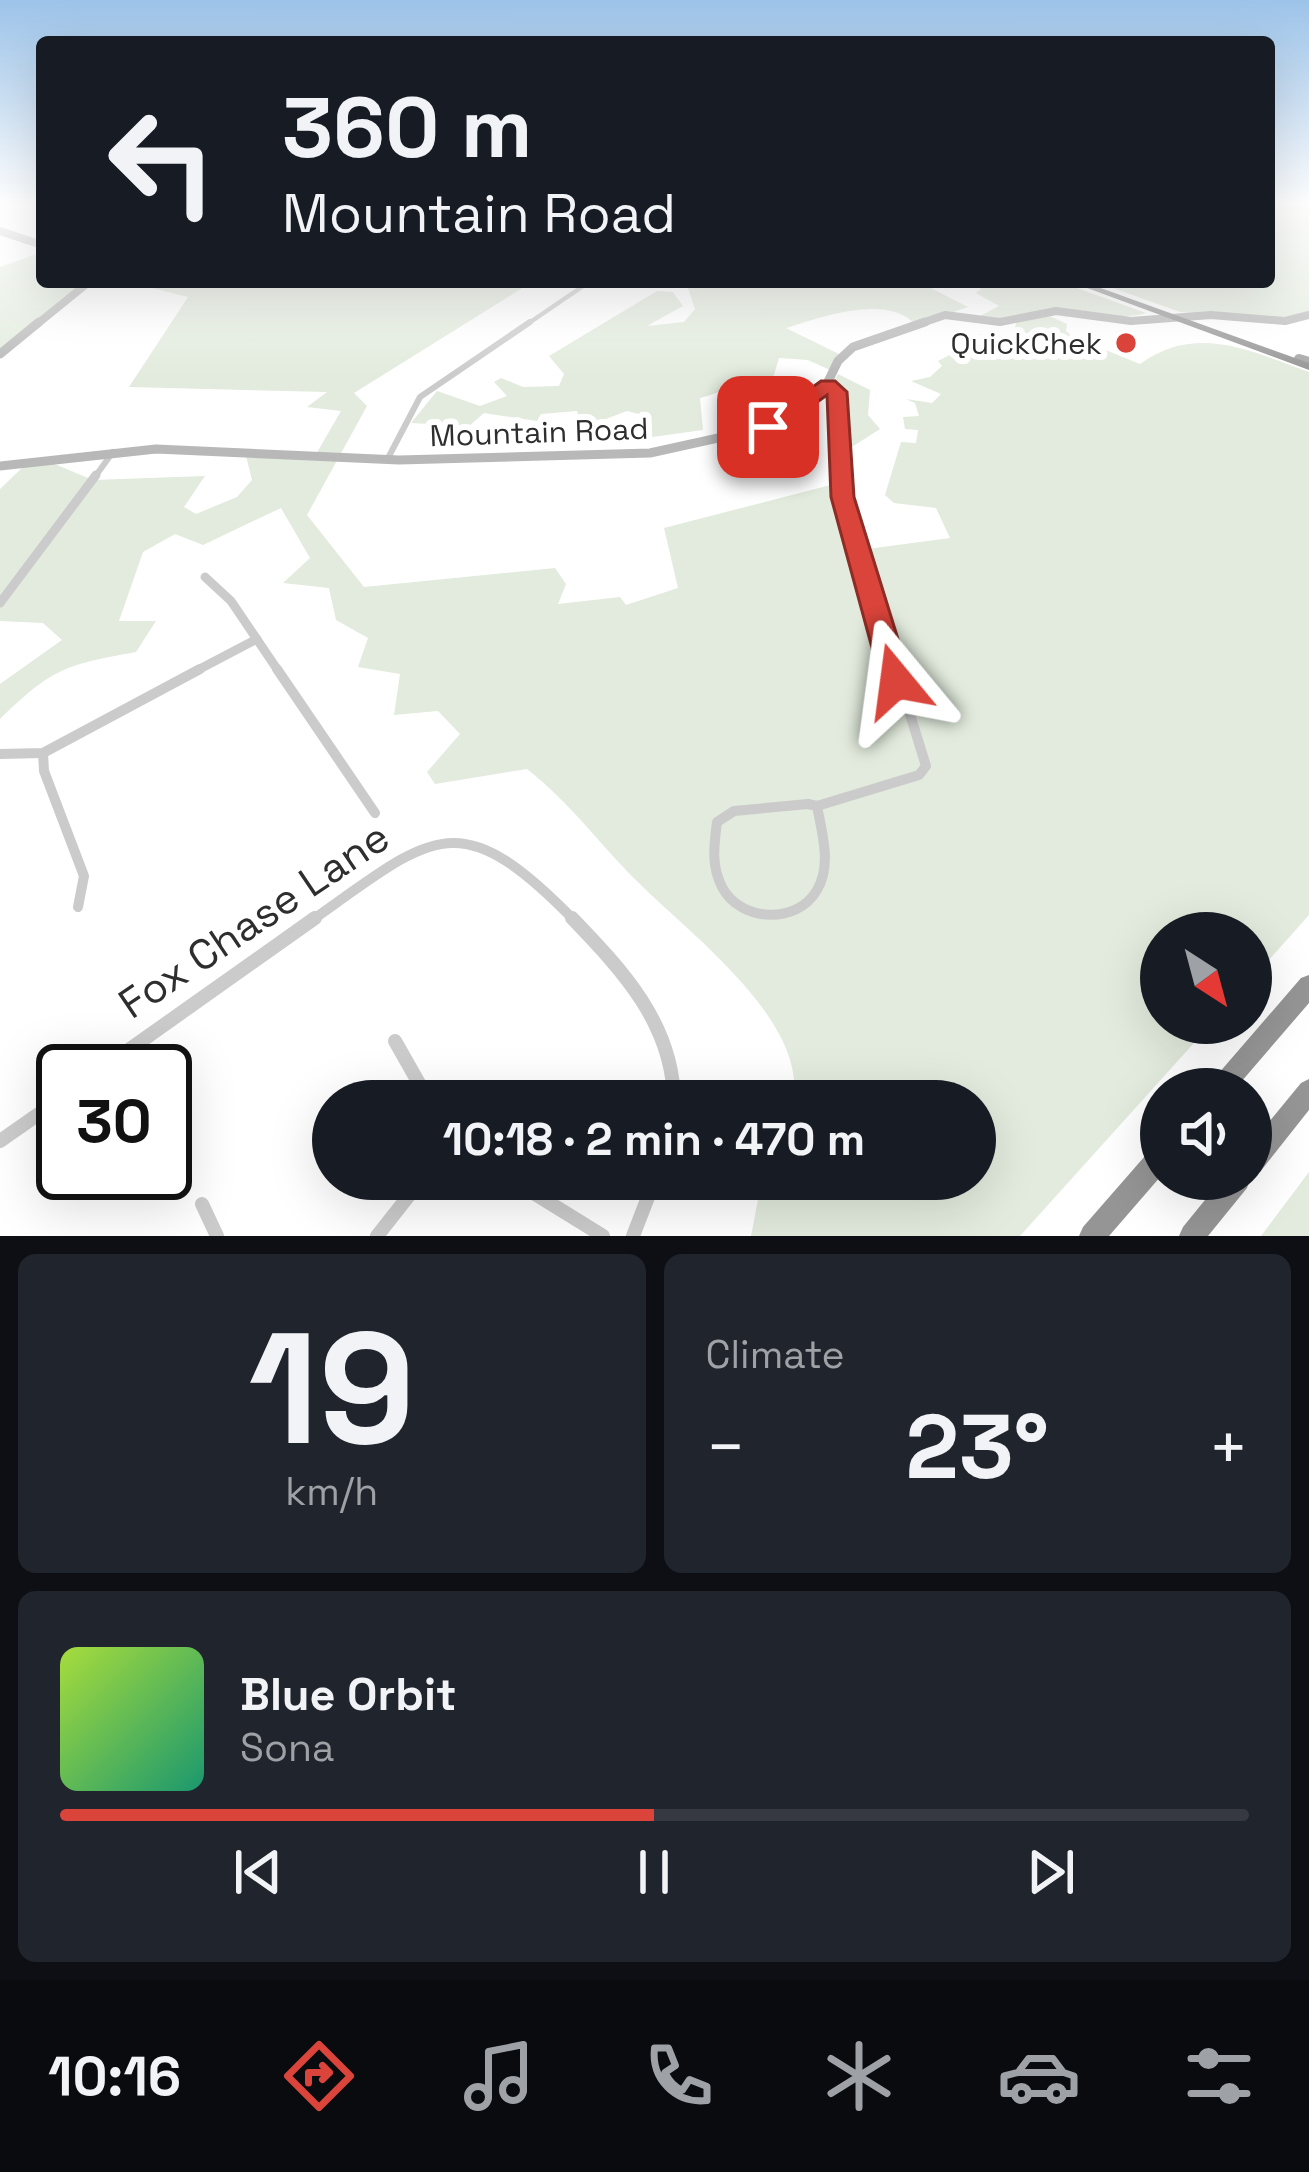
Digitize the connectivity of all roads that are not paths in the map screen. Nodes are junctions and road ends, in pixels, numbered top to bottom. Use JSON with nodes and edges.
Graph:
{"nodes":[{"id":1,"x":82,"y":288,"type":"edge"},
{"id":2,"x":580,"y":288,"type":"edge"},
{"id":3,"x":1093,"y":288,"type":"edge"},
{"id":4,"x":1149,"y":308,"type":"junction"},
{"id":5,"x":1309,"y":315,"type":"edge"},
{"id":6,"x":1178,"y":318,"type":"junction"},
{"id":7,"x":1145,"y":321,"type":"junction"},
{"id":8,"x":0,"y":354,"type":"edge"},
{"id":9,"x":1306,"y":362,"type":"edge"},
{"id":10,"x":828,"y":386,"type":"junction"},
{"id":11,"x":113,"y":452,"type":"junction"},
{"id":12,"x":388,"y":460,"type":"junction"},
{"id":13,"x":0,"y":466,"type":"edge"},
{"id":14,"x":205,"y":578,"type":"dead end"},
{"id":15,"x":0,"y":603,"type":"edge"},
{"id":16,"x":257,"y":639,"type":"junction"},
{"id":17,"x":44,"y":753,"type":"junction"},
{"id":18,"x":0,"y":754,"type":"edge"},
{"id":19,"x":818,"y":806,"type":"junction"},
{"id":20,"x":375,"y":814,"type":"dead end"},
{"id":21,"x":78,"y":907,"type":"dead end"},
{"id":22,"x":1309,"y":986,"type":"edge"},
{"id":23,"x":395,"y":1041,"type":"dead end"},
{"id":24,"x":137,"y":1044,"type":"edge"},
{"id":25,"x":1238,"y":1068,"type":"edge"},
{"id":26,"x":418,"y":1080,"type":"edge"},
{"id":27,"x":671,"y":1080,"type":"edge"},
{"id":28,"x":1309,"y":1091,"type":"edge"},
{"id":29,"x":36,"y":1115,"type":"edge"},
{"id":30,"x":1272,"y":1137,"type":"edge"},
{"id":31,"x":0,"y":1141,"type":"edge"},
{"id":32,"x":1140,"y":1181,"type":"edge"},
{"id":33,"x":405,"y":1200,"type":"edge"},
{"id":34,"x":545,"y":1200,"type":"edge"},
{"id":35,"x":647,"y":1200,"type":"edge"},
{"id":36,"x":1221,"y":1200,"type":"edge"},
{"id":37,"x":202,"y":1204,"type":"dead end"},
{"id":38,"x":217,"y":1236,"type":"edge"},
{"id":39,"x":377,"y":1236,"type":"edge"},
{"id":40,"x":603,"y":1236,"type":"edge"},
{"id":41,"x":633,"y":1236,"type":"edge"},
{"id":42,"x":1092,"y":1236,"type":"edge"},
{"id":43,"x":1192,"y":1236,"type":"edge"}],
"edges":[{"from":1,"to":8,"type":"street"},
{"from":2,"to":12,"type":"street"},
{"from":3,"to":4,"type":"highway"},
{"from":4,"to":6,"type":"highway"},
{"from":4,"to":7,"type":"highway"},
{"from":5,"to":6,"type":"street","name":"Mountain Road"},
{"from":6,"to":7,"type":"street","name":"Mountain Road"},
{"from":6,"to":9,"type":"highway"},
{"from":7,"to":10,"type":"street","name":"Mountain Road"},
{"from":10,"to":12,"type":"street","name":"Mountain Road"},
{"from":10,"to":19,"type":"street"},
{"from":11,"to":12,"type":"street","name":"Mountain Road"},
{"from":11,"to":13,"type":"street","name":"Mountain Road"},
{"from":11,"to":15,"type":"street"},
{"from":14,"to":16,"type":"street"},
{"from":16,"to":17,"type":"street"},
{"from":16,"to":20,"type":"street"},
{"from":17,"to":18,"type":"street"},
{"from":17,"to":21,"type":"street"},
{"from":19,"to":19,"type":"street"},
{"from":22,"to":25,"type":"highway"},
{"from":23,"to":26,"type":"street"},
{"from":24,"to":27,"type":"street","name":"Fox Chase Lane"},
{"from":28,"to":30,"type":"highway"},
{"from":29,"to":31,"type":"street"},
{"from":32,"to":42,"type":"highway"},
{"from":33,"to":39,"type":"street"},
{"from":34,"to":40,"type":"street"},
{"from":35,"to":41,"type":"street"},
{"from":36,"to":43,"type":"highway"},
{"from":37,"to":38,"type":"street"}]}
